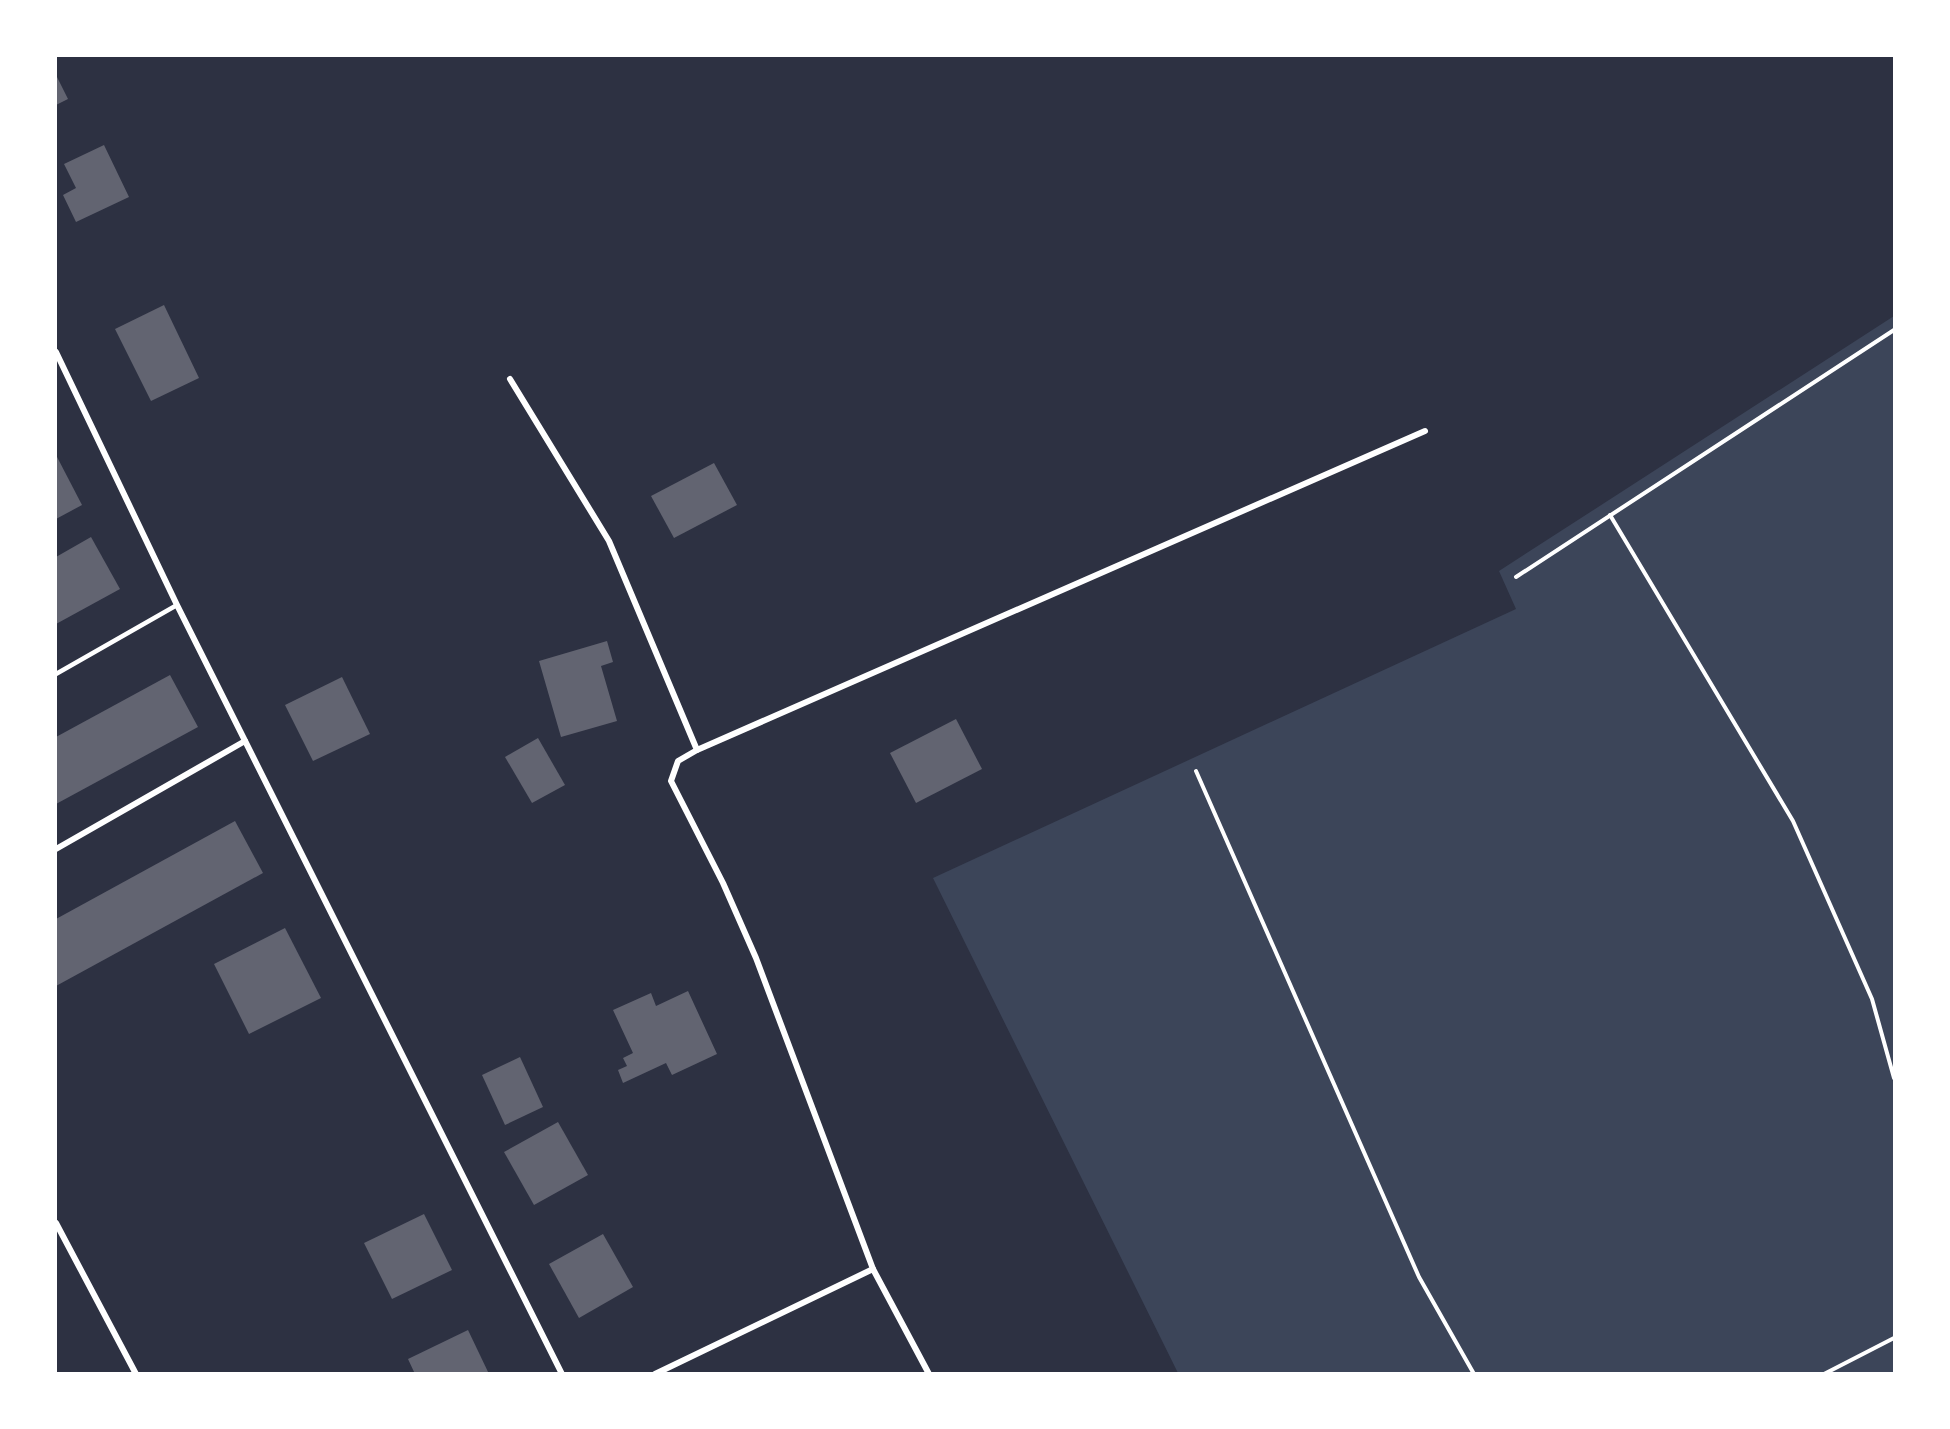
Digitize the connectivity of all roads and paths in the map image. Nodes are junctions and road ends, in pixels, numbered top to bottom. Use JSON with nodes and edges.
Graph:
{"nodes":[{"id":1,"x":1894,"y":330,"type":"edge"},
{"id":2,"x":56,"y":352,"type":"edge"},
{"id":3,"x":510,"y":379,"type":"dead end"},
{"id":4,"x":1425,"y":431,"type":"dead end"},
{"id":5,"x":1610,"y":515,"type":"junction"},
{"id":6,"x":1516,"y":577,"type":"dead end"},
{"id":7,"x":177,"y":605,"type":"junction"},
{"id":8,"x":56,"y":674,"type":"edge"},
{"id":9,"x":245,"y":741,"type":"junction"},
{"id":10,"x":697,"y":750,"type":"junction"},
{"id":11,"x":1196,"y":771,"type":"dead end"},
{"id":12,"x":56,"y":849,"type":"edge"},
{"id":13,"x":1894,"y":1078,"type":"edge"},
{"id":14,"x":56,"y":1223,"type":"edge"},
{"id":15,"x":873,"y":1269,"type":"junction"},
{"id":16,"x":1894,"y":1338,"type":"edge"},
{"id":17,"x":136,"y":1374,"type":"edge"},
{"id":18,"x":562,"y":1374,"type":"edge"},
{"id":19,"x":655,"y":1374,"type":"edge"},
{"id":20,"x":929,"y":1374,"type":"edge"},
{"id":21,"x":1474,"y":1374,"type":"edge"},
{"id":22,"x":1824,"y":1374,"type":"edge"}],
"edges":[{"from":1,"to":5,"type":"path"},
{"from":2,"to":7,"type":"street"},
{"from":3,"to":10,"type":"street"},
{"from":4,"to":10,"type":"street"},
{"from":5,"to":6,"type":"path"},
{"from":5,"to":13,"type":"path"},
{"from":7,"to":8,"type":"lane"},
{"from":7,"to":9,"type":"street"},
{"from":9,"to":12,"type":"street"},
{"from":9,"to":18,"type":"street"},
{"from":10,"to":15,"type":"street"},
{"from":11,"to":21,"type":"path"},
{"from":14,"to":17,"type":"street"},
{"from":15,"to":19,"type":"street"},
{"from":15,"to":20,"type":"street"},
{"from":16,"to":22,"type":"path"}]}
